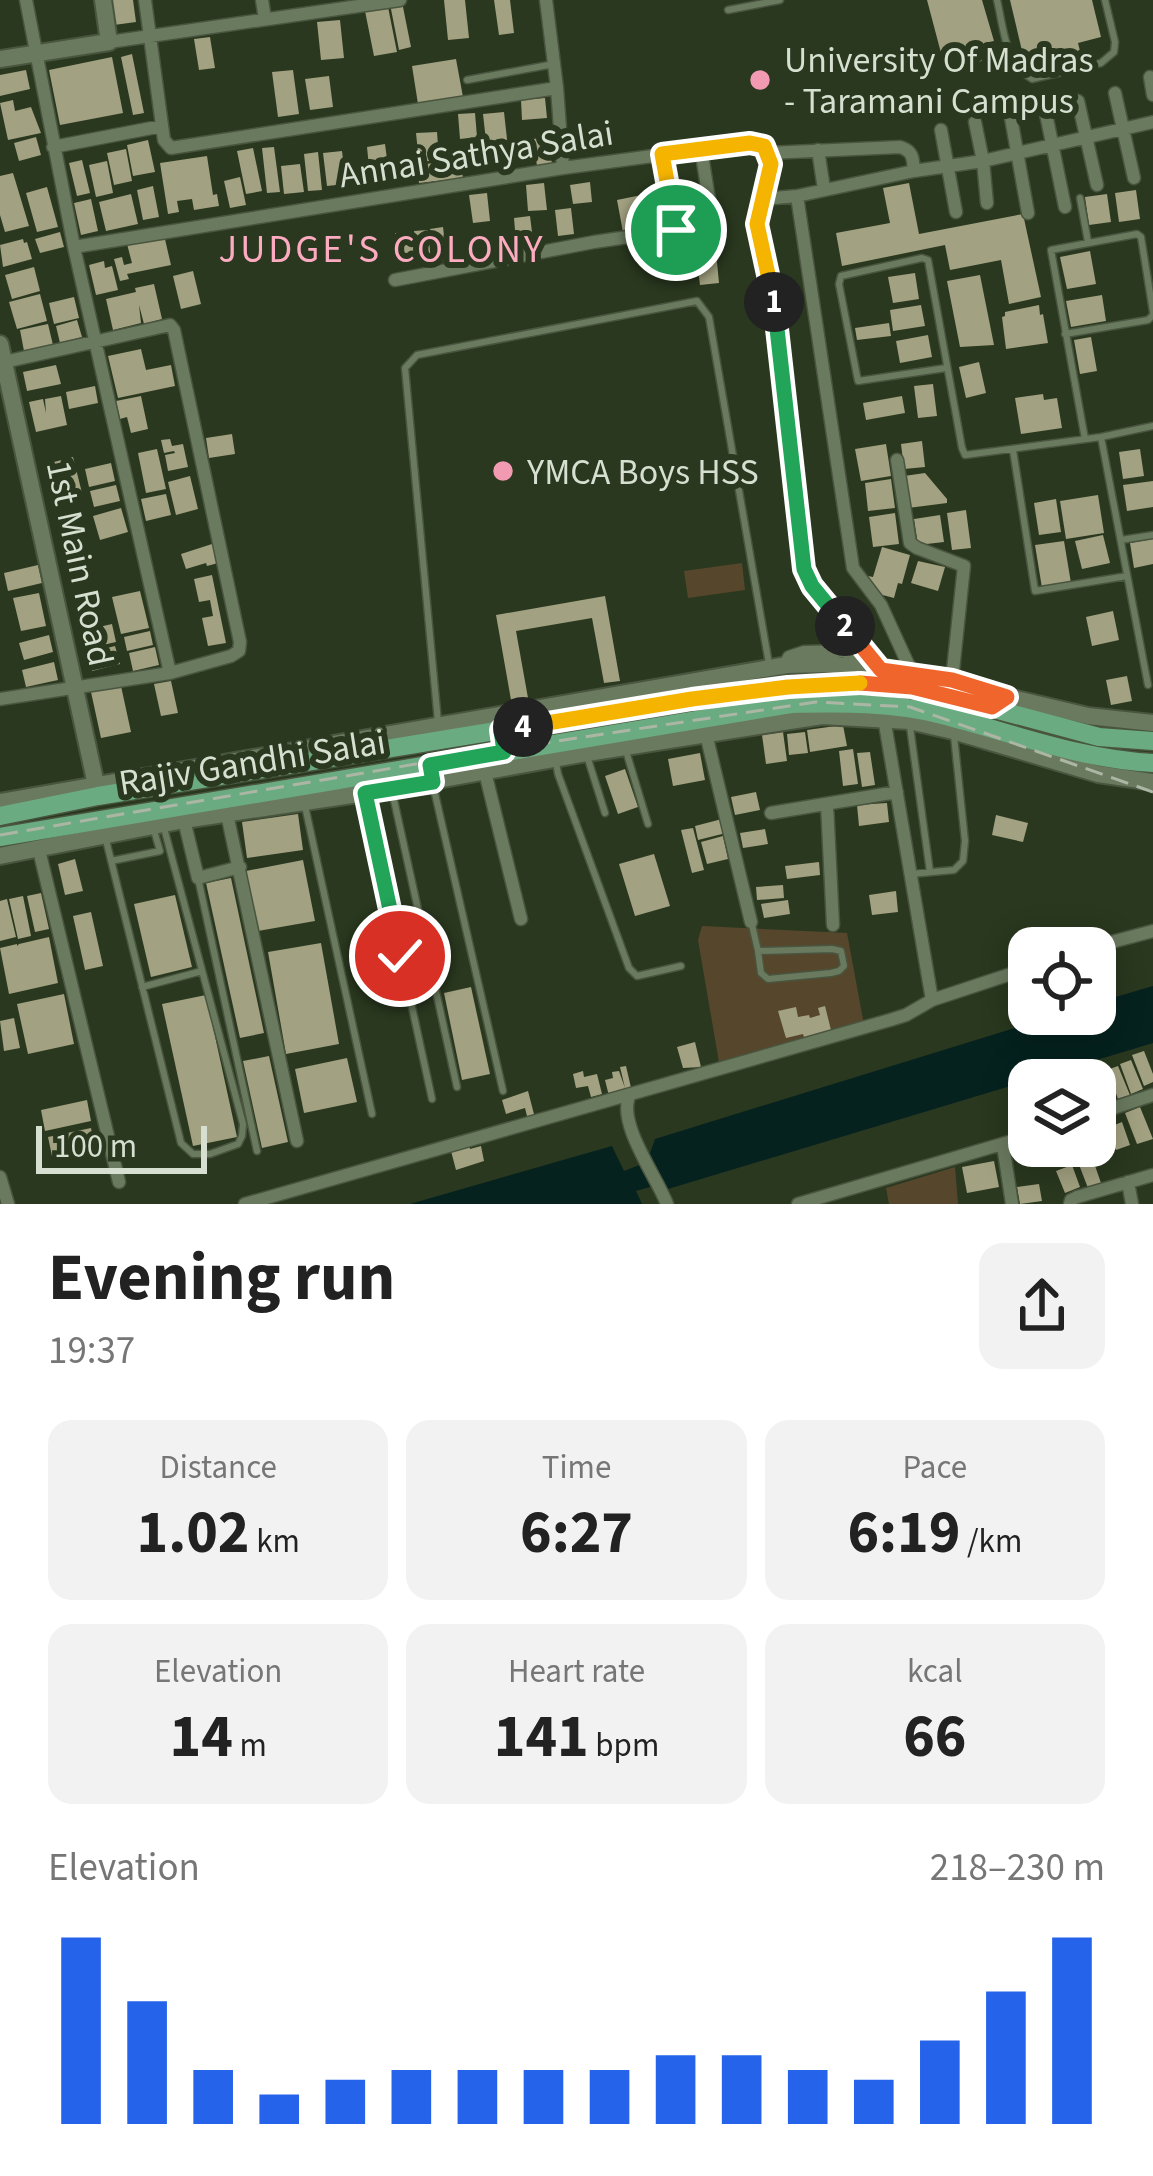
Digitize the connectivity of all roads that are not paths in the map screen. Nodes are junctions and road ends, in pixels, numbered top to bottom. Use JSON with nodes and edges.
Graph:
{"nodes":[{"id":1,"x":26,"y":0,"type":"edge"},
{"id":2,"x":103,"y":0,"type":"edge"},
{"id":3,"x":145,"y":0,"type":"edge"},
{"id":4,"x":262,"y":0,"type":"edge"},
{"id":5,"x":400,"y":0,"type":"edge"},
{"id":6,"x":546,"y":0,"type":"edge"},
{"id":7,"x":780,"y":0,"type":"edge"},
{"id":8,"x":998,"y":0,"type":"edge"},
{"id":9,"x":1105,"y":0,"type":"edge"},
{"id":10,"x":348,"y":3,"type":"edge"},
{"id":11,"x":728,"y":10,"type":"dead end"},
{"id":12,"x":265,"y":19,"type":"junction"},
{"id":13,"x":150,"y":36,"type":"junction"},
{"id":14,"x":109,"y":41,"type":"junction"},
{"id":15,"x":35,"y":54,"type":"junction"},
{"id":16,"x":0,"y":59,"type":"edge"},
{"id":17,"x":554,"y":64,"type":"junction"},
{"id":18,"x":1150,"y":77,"type":"dead end"},
{"id":19,"x":466,"y":80,"type":"dead end"},
{"id":20,"x":557,"y":88,"type":"junction"},
{"id":21,"x":1115,"y":93,"type":"dead end"},
{"id":22,"x":1153,"y":95,"type":"edge"},
{"id":23,"x":1078,"y":101,"type":"dead end"},
{"id":24,"x":1045,"y":109,"type":"dead end"},
{"id":25,"x":1011,"y":118,"type":"dead end"},
{"id":26,"x":975,"y":122,"type":"dead end"},
{"id":27,"x":1153,"y":122,"type":"edge"},
{"id":28,"x":162,"y":126,"type":"junction"},
{"id":29,"x":941,"y":130,"type":"dead end"},
{"id":30,"x":1124,"y":130,"type":"junction"},
{"id":31,"x":1086,"y":138,"type":"junction"},
{"id":32,"x":1052,"y":146,"type":"junction"},
{"id":33,"x":53,"y":147,"type":"junction"},
{"id":34,"x":701,"y":149,"type":"junction"},
{"id":35,"x":818,"y":150,"type":"junction"},
{"id":36,"x":768,"y":153,"type":"junction"},
{"id":37,"x":1017,"y":153,"type":"junction"},
{"id":38,"x":662,"y":154,"type":"junction"},
{"id":39,"x":983,"y":161,"type":"junction"},
{"id":40,"x":946,"y":166,"type":"junction"},
{"id":41,"x":563,"y":168,"type":"junction"},
{"id":42,"x":914,"y":171,"type":"junction"},
{"id":43,"x":1134,"y":178,"type":"dead end"},
{"id":44,"x":1097,"y":185,"type":"dead end"},
{"id":45,"x":824,"y":189,"type":"junction"},
{"id":46,"x":797,"y":196,"type":"junction"},
{"id":47,"x":1080,"y":198,"type":"dead end"},
{"id":48,"x":763,"y":199,"type":"junction"},
{"id":49,"x":987,"y":203,"type":"dead end"},
{"id":50,"x":1066,"y":207,"type":"dead end"},
{"id":51,"x":956,"y":212,"type":"dead end"},
{"id":52,"x":1028,"y":213,"type":"dead end"},
{"id":53,"x":712,"y":218,"type":"dead end"},
{"id":54,"x":1088,"y":242,"type":"junction"},
{"id":55,"x":74,"y":247,"type":"junction"},
{"id":56,"x":395,"y":280,"type":"dead end"},
{"id":57,"x":1153,"y":314,"type":"edge"},
{"id":58,"x":1065,"y":334,"type":"junction"},
{"id":59,"x":95,"y":343,"type":"junction"},
{"id":60,"x":1,"y":356,"type":"edge"},
{"id":61,"x":946,"y":368,"type":"junction"},
{"id":62,"x":1153,"y":427,"type":"edge"},
{"id":63,"x":1101,"y":437,"type":"junction"},
{"id":64,"x":1085,"y":439,"type":"junction"},
{"id":65,"x":1012,"y":450,"type":"junction"},
{"id":66,"x":897,"y":460,"type":"dead end"},
{"id":67,"x":1153,"y":535,"type":"edge"},
{"id":68,"x":1121,"y":540,"type":"junction"},
{"id":69,"x":1128,"y":576,"type":"junction"},
{"id":70,"x":777,"y":666,"type":"junction"},
{"id":71,"x":881,"y":670,"type":"junction"},
{"id":72,"x":170,"y":673,"type":"junction"},
{"id":73,"x":913,"y":675,"type":"junction"},
{"id":74,"x":952,"y":680,"type":"junction"},
{"id":75,"x":1148,"y":685,"type":"dead end"},
{"id":76,"x":74,"y":686,"type":"junction"},
{"id":77,"x":0,"y":699,"type":"edge"},
{"id":78,"x":999,"y":702,"type":"junction"},
{"id":79,"x":895,"y":716,"type":"junction"},
{"id":80,"x":1153,"y":722,"type":"edge"},
{"id":81,"x":438,"y":726,"type":"junction"},
{"id":82,"x":501,"y":730,"type":"junction"},
{"id":83,"x":953,"y":731,"type":"junction"},
{"id":84,"x":706,"y":734,"type":"junction"},
{"id":85,"x":1153,"y":741,"type":"edge"},
{"id":86,"x":625,"y":747,"type":"junction"},
{"id":87,"x":504,"y":752,"type":"junction"},
{"id":88,"x":587,"y":753,"type":"junction"},
{"id":89,"x":555,"y":758,"type":"junction"},
{"id":90,"x":1153,"y":763,"type":"edge"},
{"id":91,"x":485,"y":772,"type":"junction"},
{"id":92,"x":431,"y":773,"type":"junction"},
{"id":93,"x":184,"y":775,"type":"junction"},
{"id":94,"x":159,"y":780,"type":"junction"},
{"id":95,"x":1153,"y":782,"type":"edge"},
{"id":96,"x":391,"y":787,"type":"junction"},
{"id":97,"x":97,"y":790,"type":"junction"},
{"id":98,"x":897,"y":792,"type":"junction"},
{"id":99,"x":365,"y":793,"type":"junction"},
{"id":100,"x":0,"y":802,"type":"edge"},
{"id":101,"x":304,"y":802,"type":"junction"},
{"id":102,"x":826,"y":804,"type":"junction"},
{"id":103,"x":187,"y":812,"type":"junction"},
{"id":104,"x":604,"y":813,"type":"dead end"},
{"id":105,"x":771,"y":813,"type":"dead end"},
{"id":106,"x":227,"y":814,"type":"junction"},
{"id":107,"x":0,"y":816,"type":"edge"},
{"id":108,"x":160,"y":820,"type":"junction"},
{"id":109,"x":648,"y":824,"type":"dead end"},
{"id":110,"x":104,"y":828,"type":"junction"},
{"id":111,"x":0,"y":837,"type":"edge"},
{"id":112,"x":170,"y":849,"type":"junction"},
{"id":113,"x":38,"y":850,"type":"junction"},
{"id":114,"x":160,"y":851,"type":"junction"},
{"id":115,"x":0,"y":856,"type":"edge"},
{"id":116,"x":111,"y":861,"type":"junction"},
{"id":117,"x":240,"y":867,"type":"junction"},
{"id":118,"x":930,"y":872,"type":"junction"},
{"id":119,"x":911,"y":874,"type":"junction"},
{"id":120,"x":198,"y":878,"type":"junction"},
{"id":121,"x":521,"y":919,"type":"dead end"},
{"id":122,"x":751,"y":922,"type":"joint"},
{"id":123,"x":833,"y":925,"type":"dead end"},
{"id":124,"x":1153,"y":931,"type":"edge"},
{"id":125,"x":1116,"y":941,"type":"edge"},
{"id":126,"x":758,"y":951,"type":"junction"},
{"id":127,"x":681,"y":966,"type":"dead end"},
{"id":128,"x":202,"y":971,"type":"junction"},
{"id":129,"x":1008,"y":975,"type":"edge"},
{"id":130,"x":142,"y":987,"type":"junction"},
{"id":131,"x":932,"y":1000,"type":"junction"},
{"id":132,"x":457,"y":1087,"type":"dead end"},
{"id":133,"x":503,"y":1091,"type":"dead end"},
{"id":134,"x":1153,"y":1095,"type":"edge"},
{"id":135,"x":629,"y":1096,"type":"junction"},
{"id":136,"x":432,"y":1100,"type":"dead end"},
{"id":137,"x":1116,"y":1107,"type":"edge"},
{"id":138,"x":372,"y":1114,"type":"dead end"},
{"id":139,"x":297,"y":1141,"type":"dead end"},
{"id":140,"x":1008,"y":1142,"type":"edge"},
{"id":141,"x":1003,"y":1144,"type":"junction"},
{"id":142,"x":256,"y":1151,"type":"dead end"},
{"id":143,"x":1153,"y":1175,"type":"edge"},
{"id":144,"x":0,"y":1177,"type":"edge"},
{"id":145,"x":119,"y":1182,"type":"dead end"},
{"id":146,"x":1128,"y":1182,"type":"junction"},
{"id":147,"x":848,"y":1197,"type":"edge"},
{"id":148,"x":666,"y":1200,"type":"edge"},
{"id":149,"x":1071,"y":1202,"type":"edge"},
{"id":150,"x":8,"y":1204,"type":"edge"},
{"id":151,"x":245,"y":1204,"type":"edge"},
{"id":152,"x":798,"y":1204,"type":"edge"},
{"id":153,"x":1012,"y":1204,"type":"edge"},
{"id":154,"x":1132,"y":1204,"type":"edge"}],
"edges":[{"from":1,"to":15,"type":"street"},
{"from":2,"to":14,"type":"street"},
{"from":3,"to":13,"type":"street"},
{"from":4,"to":12,"type":"street"},
{"from":5,"to":10,"type":"street"},
{"from":6,"to":17,"type":"street"},
{"from":7,"to":11,"type":"lane"},
{"from":8,"to":9,"type":"lane"},
{"from":10,"to":12,"type":"street"},
{"from":12,"to":13,"type":"street"},
{"from":13,"to":14,"type":"street"},
{"from":13,"to":28,"type":"street"},
{"from":14,"to":15,"type":"street"},
{"from":15,"to":16,"type":"street"},
{"from":15,"to":33,"type":"street"},
{"from":17,"to":19,"type":"lane"},
{"from":17,"to":20,"type":"street"},
{"from":18,"to":22,"type":"street"},
{"from":20,"to":28,"type":"street"},
{"from":20,"to":41,"type":"street"},
{"from":21,"to":30,"type":"street"},
{"from":23,"to":31,"type":"street"},
{"from":24,"to":32,"type":"street"},
{"from":25,"to":37,"type":"street"},
{"from":26,"to":39,"type":"street"},
{"from":27,"to":30,"type":"street"},
{"from":28,"to":33,"type":"street"},
{"from":29,"to":40,"type":"street"},
{"from":30,"to":31,"type":"street"},
{"from":30,"to":43,"type":"street"},
{"from":31,"to":32,"type":"street"},
{"from":31,"to":44,"type":"street"},
{"from":32,"to":37,"type":"street"},
{"from":32,"to":50,"type":"street"},
{"from":33,"to":55,"type":"street"},
{"from":34,"to":36,"type":"street","name":"Annai Sathya Salai"},
{"from":34,"to":38,"type":"street","name":"Annai Sathya Salai"},
{"from":34,"to":53,"type":"street"},
{"from":35,"to":36,"type":"street","name":"Annai Sathya Salai"},
{"from":35,"to":42,"type":"street","name":"Annai Sathya Salai"},
{"from":35,"to":45,"type":"street"},
{"from":36,"to":48,"type":"street"},
{"from":37,"to":39,"type":"street"},
{"from":37,"to":52,"type":"street"},
{"from":38,"to":41,"type":"street","name":"Annai Sathya Salai"},
{"from":38,"to":56,"type":"street"},
{"from":39,"to":40,"type":"street"},
{"from":39,"to":49,"type":"street"},
{"from":40,"to":42,"type":"street"},
{"from":40,"to":51,"type":"street"},
{"from":41,"to":55,"type":"street","name":"Annai Sathya Salai"},
{"from":42,"to":45,"type":"street"},
{"from":45,"to":46,"type":"street"},
{"from":46,"to":48,"type":"street"},
{"from":46,"to":73,"type":"street"},
{"from":47,"to":54,"type":"lane"},
{"from":48,"to":71,"type":"street"},
{"from":54,"to":57,"type":"lane"},
{"from":54,"to":58,"type":"lane"},
{"from":55,"to":59,"type":"street"},
{"from":57,"to":58,"type":"lane"},
{"from":58,"to":64,"type":"lane"},
{"from":59,"to":60,"type":"street"},
{"from":59,"to":72,"type":"street"},
{"from":59,"to":72,"type":"street"},
{"from":60,"to":76,"type":"street","name":"1st Main Road"},
{"from":61,"to":61,"type":"lane"},
{"from":61,"to":65,"type":"lane"},
{"from":62,"to":63,"type":"lane"},
{"from":63,"to":64,"type":"lane"},
{"from":63,"to":68,"type":"lane"},
{"from":64,"to":65,"type":"lane"},
{"from":65,"to":69,"type":"lane"},
{"from":66,"to":74,"type":"street"},
{"from":67,"to":68,"type":"lane"},
{"from":68,"to":69,"type":"lane"},
{"from":69,"to":75,"type":"lane"},
{"from":70,"to":71,"type":"street"},
{"from":70,"to":81,"type":"street"},
{"from":70,"to":81,"type":"lane"},
{"from":71,"to":73,"type":"street"},
{"from":72,"to":76,"type":"street"},
{"from":73,"to":74,"type":"street"},
{"from":74,"to":78,"type":"street"},
{"from":76,"to":77,"type":"street"},
{"from":76,"to":97,"type":"street","name":"1st Main Road"},
{"from":78,"to":80,"type":"street"},
{"from":78,"to":82,"type":"main road","name":"Rajiv Gandhi Salai"},
{"from":78,"to":85,"type":"main road","name":"Rajiv Gandhi Salai"},
{"from":79,"to":83,"type":"street"},
{"from":79,"to":84,"type":"street"},
{"from":79,"to":87,"type":"main road","name":"Rajiv Gandhi Salai"},
{"from":79,"to":90,"type":"main road","name":"Rajiv Gandhi Salai"},
{"from":79,"to":98,"type":"street"},
{"from":79,"to":118,"type":"lane"},
{"from":81,"to":93,"type":"street"},
{"from":82,"to":87,"type":"main road"},
{"from":82,"to":93,"type":"main road","name":"Rajiv Gandhi Salai"},
{"from":83,"to":95,"type":"street"},
{"from":83,"to":118,"type":"lane"},
{"from":84,"to":86,"type":"street"},
{"from":84,"to":122,"type":"street"},
{"from":86,"to":88,"type":"street"},
{"from":86,"to":109,"type":"lane"},
{"from":87,"to":92,"type":"main road","name":"Rajiv Gandhi Salai"},
{"from":88,"to":89,"type":"street"},
{"from":88,"to":104,"type":"lane"},
{"from":89,"to":91,"type":"street"},
{"from":89,"to":127,"type":"lane"},
{"from":91,"to":92,"type":"street"},
{"from":91,"to":121,"type":"street"},
{"from":92,"to":96,"type":"street"},
{"from":92,"to":103,"type":"main road","name":"Rajiv Gandhi Salai"},
{"from":92,"to":133,"type":"lane"},
{"from":93,"to":94,"type":"main road","name":"Rajiv Gandhi Salai"},
{"from":93,"to":103,"type":"main road"},
{"from":94,"to":97,"type":"main road","name":"Rajiv Gandhi Salai"},
{"from":94,"to":108,"type":"main road"},
{"from":96,"to":99,"type":"street"},
{"from":96,"to":132,"type":"lane"},
{"from":97,"to":100,"type":"street"},
{"from":97,"to":107,"type":"main road","name":"Rajiv Gandhi Salai"},
{"from":98,"to":102,"type":"street"},
{"from":98,"to":119,"type":"street"},
{"from":99,"to":101,"type":"street"},
{"from":99,"to":136,"type":"lane"},
{"from":101,"to":106,"type":"street"},
{"from":101,"to":138,"type":"lane"},
{"from":102,"to":105,"type":"street"},
{"from":102,"to":123,"type":"street"},
{"from":103,"to":106,"type":"street"},
{"from":103,"to":108,"type":"main road","name":"Rajiv Gandhi Salai"},
{"from":103,"to":120,"type":"street"},
{"from":106,"to":117,"type":"street"},
{"from":108,"to":110,"type":"main road","name":"Rajiv Gandhi Salai"},
{"from":108,"to":112,"type":"lane"},
{"from":108,"to":114,"type":"lane"},
{"from":110,"to":111,"type":"main road","name":"Rajiv Gandhi Salai"},
{"from":110,"to":113,"type":"street"},
{"from":110,"to":116,"type":"lane"},
{"from":112,"to":114,"type":"lane"},
{"from":112,"to":128,"type":"lane"},
{"from":113,"to":115,"type":"street"},
{"from":113,"to":145,"type":"street"},
{"from":114,"to":116,"type":"lane"},
{"from":116,"to":130,"type":"lane"},
{"from":117,"to":120,"type":"street"},
{"from":117,"to":139,"type":"street"},
{"from":118,"to":119,"type":"lane"},
{"from":119,"to":131,"type":"street"},
{"from":120,"to":142,"type":"lane"},
{"from":122,"to":126,"type":"lane"},
{"from":124,"to":125,"type":"street"},
{"from":126,"to":126,"type":"lane"},
{"from":128,"to":130,"type":"lane"},
{"from":128,"to":130,"type":"lane"},
{"from":129,"to":131,"type":"street"},
{"from":131,"to":135,"type":"street"},
{"from":134,"to":137,"type":"street"},
{"from":135,"to":148,"type":"street"},
{"from":135,"to":151,"type":"street"},
{"from":140,"to":141,"type":"street"},
{"from":141,"to":147,"type":"street"},
{"from":141,"to":153,"type":"street"},
{"from":143,"to":146,"type":"street"},
{"from":144,"to":150,"type":"street"},
{"from":146,"to":149,"type":"street"},
{"from":146,"to":154,"type":"street"},
{"from":147,"to":152,"type":"street"}]}
